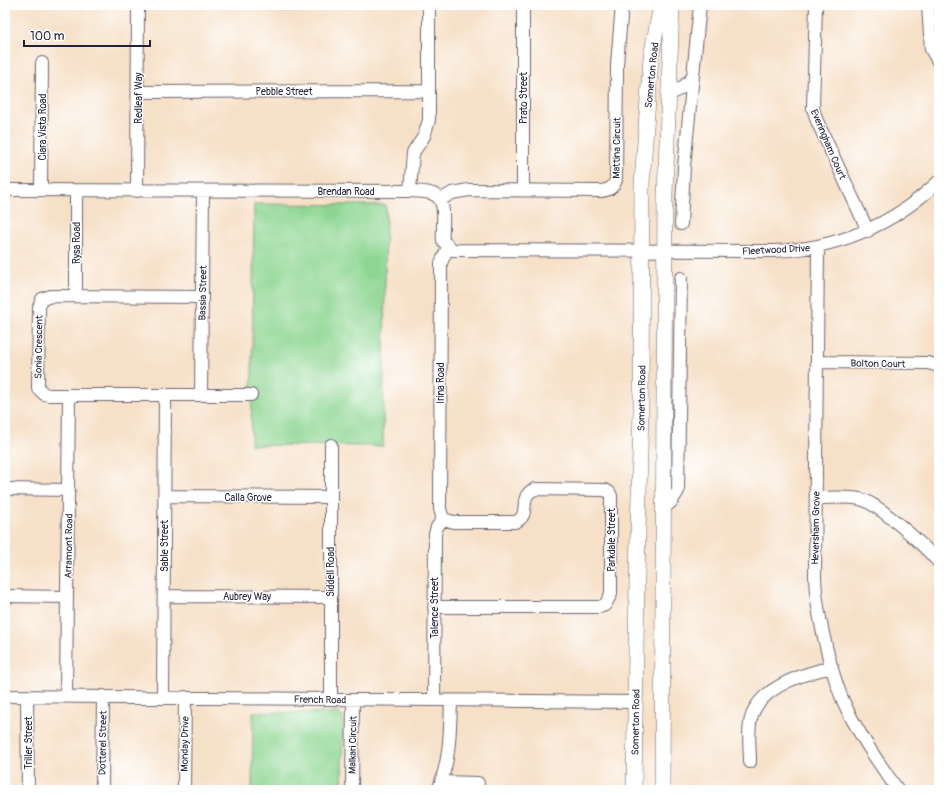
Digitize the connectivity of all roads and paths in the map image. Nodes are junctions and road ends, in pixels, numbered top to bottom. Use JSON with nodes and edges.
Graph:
{"nodes":[{"id":1,"x":138,"y":5,"type":"edge"},
{"id":2,"x":429,"y":5,"type":"edge"},
{"id":3,"x":523,"y":5,"type":"edge"},
{"id":4,"x":622,"y":5,"type":"edge"},
{"id":5,"x":700,"y":5,"type":"edge"},
{"id":6,"x":816,"y":5,"type":"edge"},
{"id":7,"x":928,"y":5,"type":"edge"},
{"id":8,"x":664,"y":6,"type":"edge"},
{"id":9,"x":42,"y":63,"type":"dead end"},
{"id":10,"x":939,"y":63,"type":"edge"},
{"id":11,"x":693,"y":77,"type":"junction"},
{"id":12,"x":429,"y":91,"type":"junction"},
{"id":13,"x":138,"y":92,"type":"junction"},
{"id":14,"x":669,"y":95,"type":"junction"},
{"id":15,"x":939,"y":181,"type":"edge"},
{"id":16,"x":5,"y":190,"type":"edge"},
{"id":17,"x":41,"y":190,"type":"junction"},
{"id":18,"x":523,"y":190,"type":"junction"},
{"id":19,"x":76,"y":191,"type":"junction"},
{"id":20,"x":137,"y":191,"type":"junction"},
{"id":21,"x":410,"y":191,"type":"junction"},
{"id":22,"x":204,"y":192,"type":"junction"},
{"id":23,"x":440,"y":200,"type":"junction"},
{"id":24,"x":681,"y":224,"type":"dead end"},
{"id":25,"x":868,"y":231,"type":"junction"},
{"id":26,"x":818,"y":246,"type":"junction"},
{"id":27,"x":448,"y":247,"type":"junction"},
{"id":28,"x":642,"y":252,"type":"junction"},
{"id":29,"x":664,"y":252,"type":"junction"},
{"id":30,"x":681,"y":278,"type":"dead end"},
{"id":31,"x":664,"y":282,"type":"junction"},
{"id":32,"x":76,"y":296,"type":"junction"},
{"id":33,"x":202,"y":297,"type":"junction"},
{"id":34,"x":680,"y":304,"type":"junction"},
{"id":35,"x":817,"y":362,"type":"junction"},
{"id":36,"x":939,"y":366,"type":"edge"},
{"id":37,"x":165,"y":394,"type":"junction"},
{"id":38,"x":201,"y":395,"type":"junction"},
{"id":39,"x":251,"y":395,"type":"dead end"},
{"id":40,"x":69,"y":396,"type":"junction"},
{"id":41,"x":331,"y":446,"type":"dead end"},
{"id":42,"x":5,"y":489,"type":"edge"},
{"id":43,"x":69,"y":490,"type":"junction"},
{"id":44,"x":164,"y":496,"type":"junction"},
{"id":45,"x":331,"y":497,"type":"junction"},
{"id":46,"x":816,"y":498,"type":"junction"},
{"id":47,"x":663,"y":509,"type":"junction"},
{"id":48,"x":443,"y":519,"type":"junction"},
{"id":49,"x":939,"y":563,"type":"edge"},
{"id":50,"x":5,"y":596,"type":"edge"},
{"id":51,"x":164,"y":596,"type":"junction"},
{"id":52,"x":67,"y":597,"type":"junction"},
{"id":53,"x":330,"y":597,"type":"junction"},
{"id":54,"x":434,"y":607,"type":"junction"},
{"id":55,"x":832,"y":667,"type":"junction"},
{"id":56,"x":5,"y":696,"type":"edge"},
{"id":57,"x":27,"y":696,"type":"junction"},
{"id":58,"x":66,"y":696,"type":"junction"},
{"id":59,"x":103,"y":696,"type":"junction"},
{"id":60,"x":163,"y":697,"type":"junction"},
{"id":61,"x":185,"y":697,"type":"junction"},
{"id":62,"x":331,"y":699,"type":"junction"},
{"id":63,"x":353,"y":700,"type":"junction"},
{"id":64,"x":434,"y":700,"type":"junction"},
{"id":65,"x":450,"y":701,"type":"junction"},
{"id":66,"x":635,"y":702,"type":"junction"},
{"id":67,"x":750,"y":762,"type":"dead end"},
{"id":68,"x":478,"y":783,"type":"dead end"},
{"id":69,"x":440,"y":786,"type":"edge"},
{"id":70,"x":28,"y":790,"type":"edge"},
{"id":71,"x":102,"y":790,"type":"edge"},
{"id":72,"x":184,"y":790,"type":"edge"},
{"id":73,"x":352,"y":790,"type":"edge"},
{"id":74,"x":634,"y":790,"type":"edge"},
{"id":75,"x":662,"y":790,"type":"edge"},
{"id":76,"x":898,"y":790,"type":"edge"}],
"edges":[{"from":1,"to":13,"type":"street","name":"Redleaf Way"},
{"from":2,"to":12,"type":"street"},
{"from":3,"to":18,"type":"street","name":"Prato Street"},
{"from":4,"to":18,"type":"street","name":"Mattina Circuit"},
{"from":5,"to":11,"type":"street"},
{"from":6,"to":25,"type":"street","name":"Everingham Court"},
{"from":7,"to":10,"type":"street"},
{"from":8,"to":14,"type":"main road","name":"Somerton Road"},
{"from":8,"to":28,"type":"main road","name":"Somerton Road"},
{"from":9,"to":17,"type":"street","name":"Ciara Vista Road"},
{"from":11,"to":14,"type":"street","name":"Somerton Road"},
{"from":11,"to":24,"type":"street"},
{"from":12,"to":13,"type":"street","name":"Pebble Street"},
{"from":12,"to":21,"type":"street"},
{"from":13,"to":20,"type":"street","name":"Redleaf Way"},
{"from":14,"to":29,"type":"main road","name":"Somerton Road"},
{"from":15,"to":25,"type":"street","name":"Fleetwood Drive"},
{"from":16,"to":17,"type":"street","name":"Brendan Road"},
{"from":17,"to":19,"type":"street","name":"Brendan Road"},
{"from":18,"to":23,"type":"street","name":"Mattina Circuit"},
{"from":19,"to":20,"type":"street","name":"Brendan Road"},
{"from":19,"to":32,"type":"street","name":"Rysa Road"},
{"from":20,"to":22,"type":"street","name":"Brendan Road"},
{"from":21,"to":22,"type":"street","name":"Brendan Road"},
{"from":21,"to":23,"type":"street","name":"Brendan Road"},
{"from":22,"to":33,"type":"street","name":"Bassia Street"},
{"from":23,"to":27,"type":"street"},
{"from":25,"to":26,"type":"street","name":"Fleetwood Drive"},
{"from":26,"to":29,"type":"street","name":"Fleetwood Drive"},
{"from":26,"to":35,"type":"street","name":"Heversham Grove"},
{"from":27,"to":28,"type":"street"},
{"from":27,"to":48,"type":"street","name":"Irina Road"},
{"from":28,"to":29,"type":"street","name":"Fleetwood Drive"},
{"from":28,"to":66,"type":"main road","name":"Somerton Road"},
{"from":29,"to":31,"type":"main road","name":"Somerton Road"},
{"from":30,"to":34,"type":"street"},
{"from":31,"to":34,"type":"street"},
{"from":31,"to":47,"type":"main road","name":"Somerton Road"},
{"from":32,"to":33,"type":"street","name":"Sonia Crescent"},
{"from":32,"to":40,"type":"street","name":"Sonia Crescent"},
{"from":33,"to":38,"type":"street","name":"Bassia Street"},
{"from":34,"to":47,"type":"street"},
{"from":35,"to":36,"type":"street","name":"Bolton Court"},
{"from":35,"to":46,"type":"street","name":"Heversham Grove"},
{"from":37,"to":38,"type":"street","name":"Sonia Crescent"},
{"from":37,"to":40,"type":"street","name":"Sonia Crescent"},
{"from":37,"to":44,"type":"street","name":"Sable Street"},
{"from":38,"to":39,"type":"street","name":"Sonia Crescent"},
{"from":40,"to":43,"type":"street","name":"Arramont Road"},
{"from":41,"to":45,"type":"street","name":"Siddell Road"},
{"from":42,"to":43,"type":"street"},
{"from":43,"to":52,"type":"street","name":"Arramont Road"},
{"from":44,"to":45,"type":"street","name":"Calla Grove"},
{"from":44,"to":51,"type":"street","name":"Sable Street"},
{"from":45,"to":53,"type":"street","name":"Siddell Road"},
{"from":46,"to":49,"type":"street"},
{"from":46,"to":55,"type":"street","name":"Heversham Grove"},
{"from":47,"to":75,"type":"main road","name":"Somerton Road"},
{"from":48,"to":54,"type":"street","name":"Talence Street"},
{"from":48,"to":54,"type":"street","name":"Parkdale Street"},
{"from":50,"to":52,"type":"street"},
{"from":51,"to":53,"type":"street","name":"Aubrey Way"},
{"from":51,"to":60,"type":"street","name":"Sable Street"},
{"from":52,"to":58,"type":"street","name":"Arramont Road"},
{"from":53,"to":62,"type":"street","name":"Siddell Road"},
{"from":54,"to":64,"type":"street","name":"Talence Street"},
{"from":55,"to":67,"type":"street"},
{"from":55,"to":76,"type":"street","name":"Heversham Grove"},
{"from":56,"to":57,"type":"street","name":"French Road"},
{"from":57,"to":58,"type":"street","name":"French Road"},
{"from":57,"to":70,"type":"street","name":"Triller Street"},
{"from":58,"to":59,"type":"street","name":"French Road"},
{"from":59,"to":60,"type":"street","name":"French Road"},
{"from":59,"to":71,"type":"street","name":"Dotterel Street"},
{"from":60,"to":61,"type":"street","name":"French Road"},
{"from":61,"to":62,"type":"street","name":"French Road"},
{"from":61,"to":72,"type":"street","name":"Monday Drive"},
{"from":62,"to":63,"type":"street","name":"French Road"},
{"from":63,"to":64,"type":"street","name":"French Road"},
{"from":63,"to":73,"type":"street","name":"Malkari Circuit"},
{"from":64,"to":65,"type":"street","name":"French Road"},
{"from":65,"to":66,"type":"street","name":"French Road"},
{"from":65,"to":69,"type":"street"},
{"from":66,"to":74,"type":"main road","name":"Somerton Road"},
{"from":68,"to":69,"type":"street"}]}
